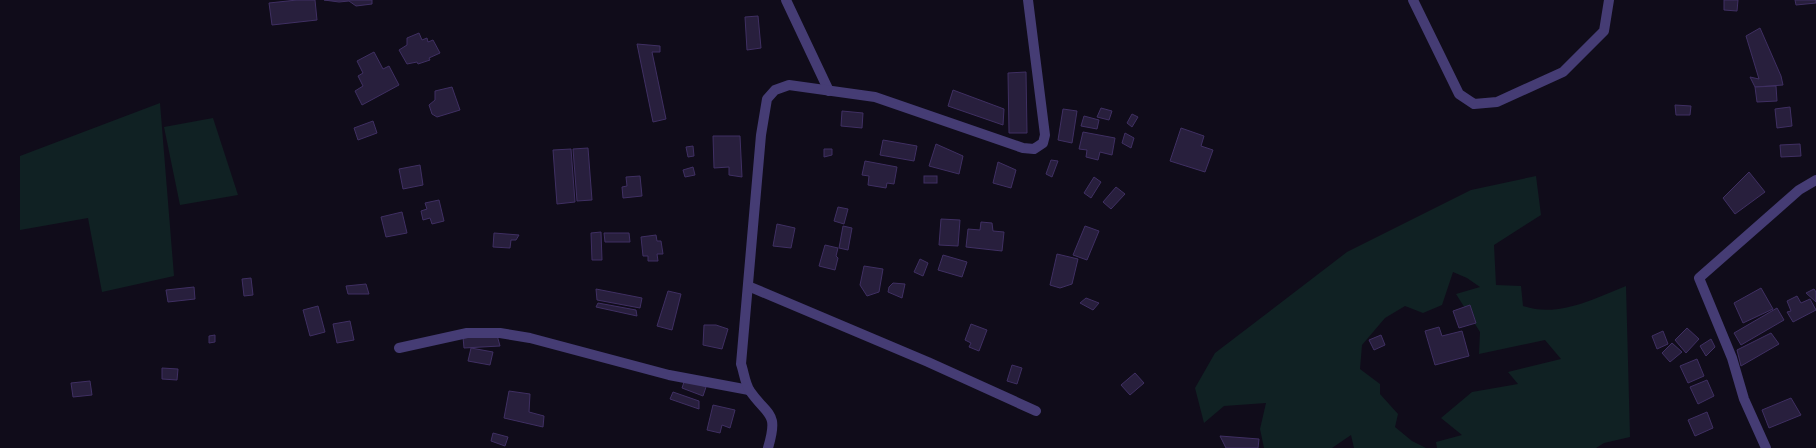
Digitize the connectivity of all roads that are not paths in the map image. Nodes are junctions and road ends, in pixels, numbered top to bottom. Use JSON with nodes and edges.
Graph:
{"nodes":[{"id":1,"x":786,"y":0,"type":"edge"},
{"id":2,"x":1028,"y":0,"type":"edge"},
{"id":3,"x":1413,"y":0,"type":"edge"},
{"id":4,"x":1609,"y":0,"type":"edge"},
{"id":5,"x":829,"y":91,"type":"junction"},
{"id":6,"x":1816,"y":180,"type":"edge"},
{"id":7,"x":748,"y":286,"type":"junction"},
{"id":8,"x":399,"y":348,"type":"dead end"},
{"id":9,"x":749,"y":390,"type":"junction"},
{"id":10,"x":1036,"y":411,"type":"dead end"},
{"id":11,"x":768,"y":448,"type":"edge"},
{"id":12,"x":1766,"y":448,"type":"edge"}],
"edges":[{"from":1,"to":5,"type":"street"},
{"from":2,"to":5,"type":"street"},
{"from":3,"to":4,"type":"street"},
{"from":5,"to":7,"type":"street"},
{"from":6,"to":12,"type":"street"},
{"from":7,"to":9,"type":"street"},
{"from":7,"to":10,"type":"street"},
{"from":8,"to":9,"type":"street"},
{"from":9,"to":11,"type":"street"}]}
